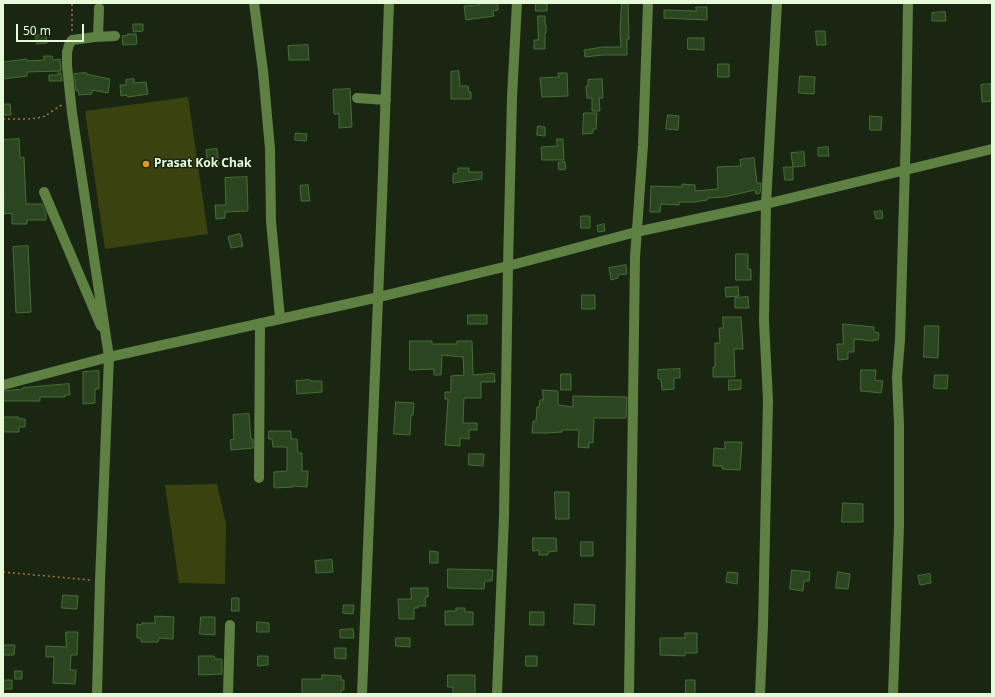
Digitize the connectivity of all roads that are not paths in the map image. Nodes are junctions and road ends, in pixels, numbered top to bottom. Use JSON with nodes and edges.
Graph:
{"nodes":[{"id":1,"x":254,"y":3,"type":"edge"},
{"id":2,"x":389,"y":3,"type":"edge"},
{"id":3,"x":517,"y":3,"type":"edge"},
{"id":4,"x":648,"y":3,"type":"edge"},
{"id":5,"x":777,"y":3,"type":"edge"},
{"id":6,"x":908,"y":3,"type":"edge"},
{"id":7,"x":99,"y":8,"type":"dead end"},
{"id":8,"x":115,"y":36,"type":"dead end"},
{"id":9,"x":98,"y":37,"type":"junction"},
{"id":10,"x":356,"y":98,"type":"dead end"},
{"id":11,"x":386,"y":100,"type":"junction"},
{"id":12,"x":992,"y":149,"type":"edge"},
{"id":13,"x":904,"y":171,"type":"junction"},
{"id":14,"x":44,"y":192,"type":"dead end"},
{"id":15,"x":766,"y":204,"type":"junction"},
{"id":16,"x":636,"y":232,"type":"junction"},
{"id":17,"x":508,"y":266,"type":"junction"},
{"id":18,"x":379,"y":297,"type":"junction"},
{"id":19,"x":280,"y":318,"type":"junction"},
{"id":20,"x":260,"y":323,"type":"junction"},
{"id":21,"x":108,"y":346,"type":"junction"},
{"id":22,"x":3,"y":385,"type":"edge"},
{"id":23,"x":259,"y":478,"type":"dead end"},
{"id":24,"x":230,"y":625,"type":"dead end"},
{"id":25,"x":97,"y":694,"type":"edge"},
{"id":26,"x":228,"y":694,"type":"edge"},
{"id":27,"x":362,"y":694,"type":"edge"},
{"id":28,"x":497,"y":694,"type":"edge"},
{"id":29,"x":629,"y":694,"type":"edge"},
{"id":30,"x":760,"y":694,"type":"edge"},
{"id":31,"x":893,"y":694,"type":"edge"}],
"edges":[{"from":1,"to":19,"type":"street"},
{"from":2,"to":11,"type":"street"},
{"from":3,"to":17,"type":"street"},
{"from":4,"to":16,"type":"street"},
{"from":5,"to":15,"type":"street"},
{"from":6,"to":13,"type":"street"},
{"from":7,"to":9,"type":"street"},
{"from":8,"to":9,"type":"street"},
{"from":9,"to":21,"type":"street"},
{"from":10,"to":11,"type":"street"},
{"from":11,"to":18,"type":"street"},
{"from":12,"to":13,"type":"street"},
{"from":13,"to":15,"type":"street"},
{"from":13,"to":31,"type":"street"},
{"from":14,"to":21,"type":"street"},
{"from":15,"to":16,"type":"street"},
{"from":15,"to":30,"type":"street"},
{"from":16,"to":17,"type":"street"},
{"from":16,"to":29,"type":"street"},
{"from":17,"to":18,"type":"street"},
{"from":17,"to":28,"type":"street"},
{"from":18,"to":19,"type":"street"},
{"from":18,"to":27,"type":"street"},
{"from":19,"to":20,"type":"street"},
{"from":20,"to":21,"type":"street"},
{"from":20,"to":23,"type":"street"},
{"from":21,"to":22,"type":"street"},
{"from":21,"to":25,"type":"street"},
{"from":24,"to":26,"type":"street"}]}
